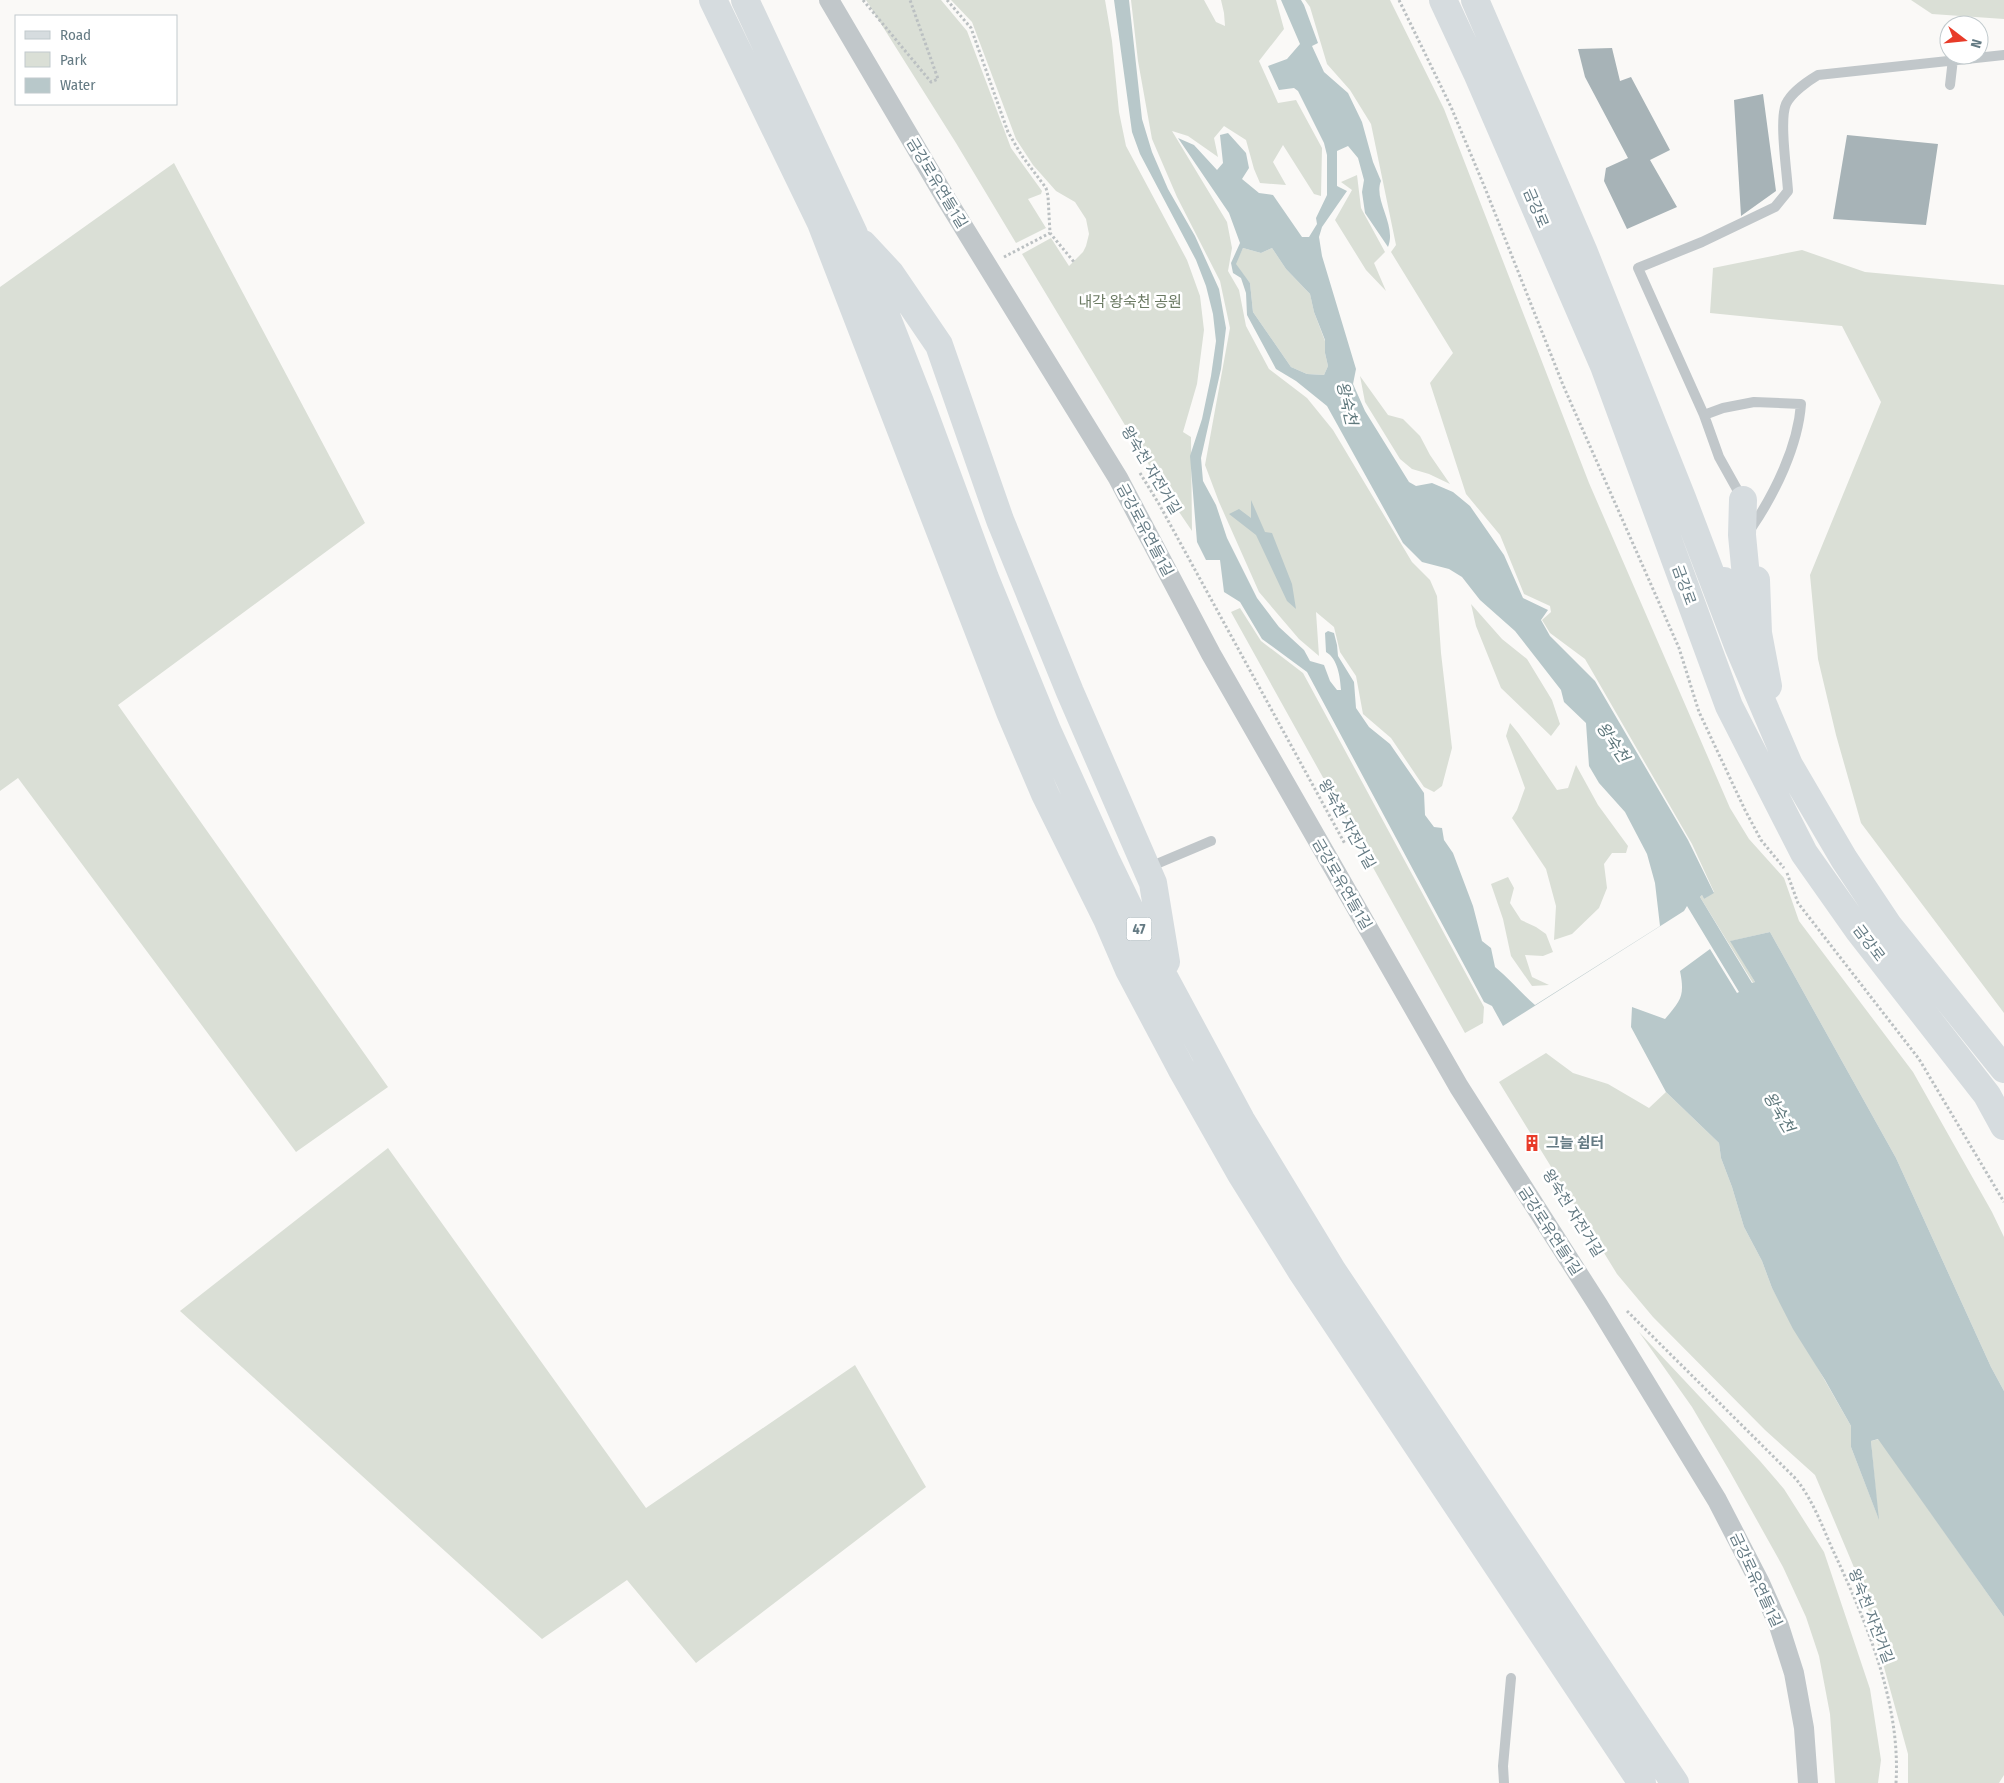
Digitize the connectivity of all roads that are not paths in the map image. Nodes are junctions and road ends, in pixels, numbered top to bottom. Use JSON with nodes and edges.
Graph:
{"nodes":[{"id":1,"x":713,"y":0,"type":"edge"},
{"id":2,"x":745,"y":0,"type":"edge"},
{"id":3,"x":829,"y":0,"type":"edge"},
{"id":4,"x":1443,"y":0,"type":"edge"},
{"id":5,"x":1474,"y":0,"type":"edge"},
{"id":6,"x":2004,"y":55,"type":"edge"},
{"id":7,"x":1989,"y":56,"type":"edge"},
{"id":8,"x":1939,"y":62,"type":"edge"},
{"id":9,"x":1952,"y":65,"type":"edge"},
{"id":10,"x":1950,"y":85,"type":"dead end"},
{"id":11,"x":854,"y":234,"type":"junction"},
{"id":12,"x":1583,"y":250,"type":"junction"},
{"id":13,"x":1704,"y":415,"type":"junction"},
{"id":14,"x":1743,"y":500,"type":"joint"},
{"id":15,"x":1752,"y":527,"type":"joint"},
{"id":16,"x":1211,"y":841,"type":"dead end"},
{"id":17,"x":1844,"y":859,"type":"junction"},
{"id":18,"x":1146,"y":869,"type":"junction"},
{"id":19,"x":1172,"y":993,"type":"junction"},
{"id":20,"x":2004,"y":1069,"type":"edge"},
{"id":21,"x":2004,"y":1126,"type":"edge"},
{"id":22,"x":1510,"y":1678,"type":"dead end"},
{"id":23,"x":1504,"y":1783,"type":"edge"},
{"id":24,"x":1642,"y":1783,"type":"edge"},
{"id":25,"x":1675,"y":1783,"type":"edge"},
{"id":26,"x":1808,"y":1783,"type":"edge"}],
"edges":[{"from":1,"to":24,"type":"main road","number":"47"},
{"from":2,"to":11,"type":"main road","number":"47"},
{"from":3,"to":26,"type":"street","name":"금강로유연들1길"},
{"from":4,"to":21,"type":"main road","name":"금강로"},
{"from":5,"to":12,"type":"main road","name":"금강로"},
{"from":6,"to":7,"type":"lane"},
{"from":8,"to":13,"type":"lane"},
{"from":9,"to":10,"type":"lane"},
{"from":11,"to":18,"type":"main road"},
{"from":11,"to":19,"type":"main road","number":"47"},
{"from":12,"to":14,"type":"main road"},
{"from":12,"to":17,"type":"main road","name":"금강로"},
{"from":13,"to":14,"type":"lane"},
{"from":13,"to":15,"type":"lane"},
{"from":15,"to":17,"type":"main road"},
{"from":16,"to":18,"type":"lane"},
{"from":17,"to":20,"type":"main road","name":"금강로"},
{"from":18,"to":19,"type":"main road"},
{"from":19,"to":25,"type":"main road","number":"47"},
{"from":22,"to":23,"type":"lane"}]}
